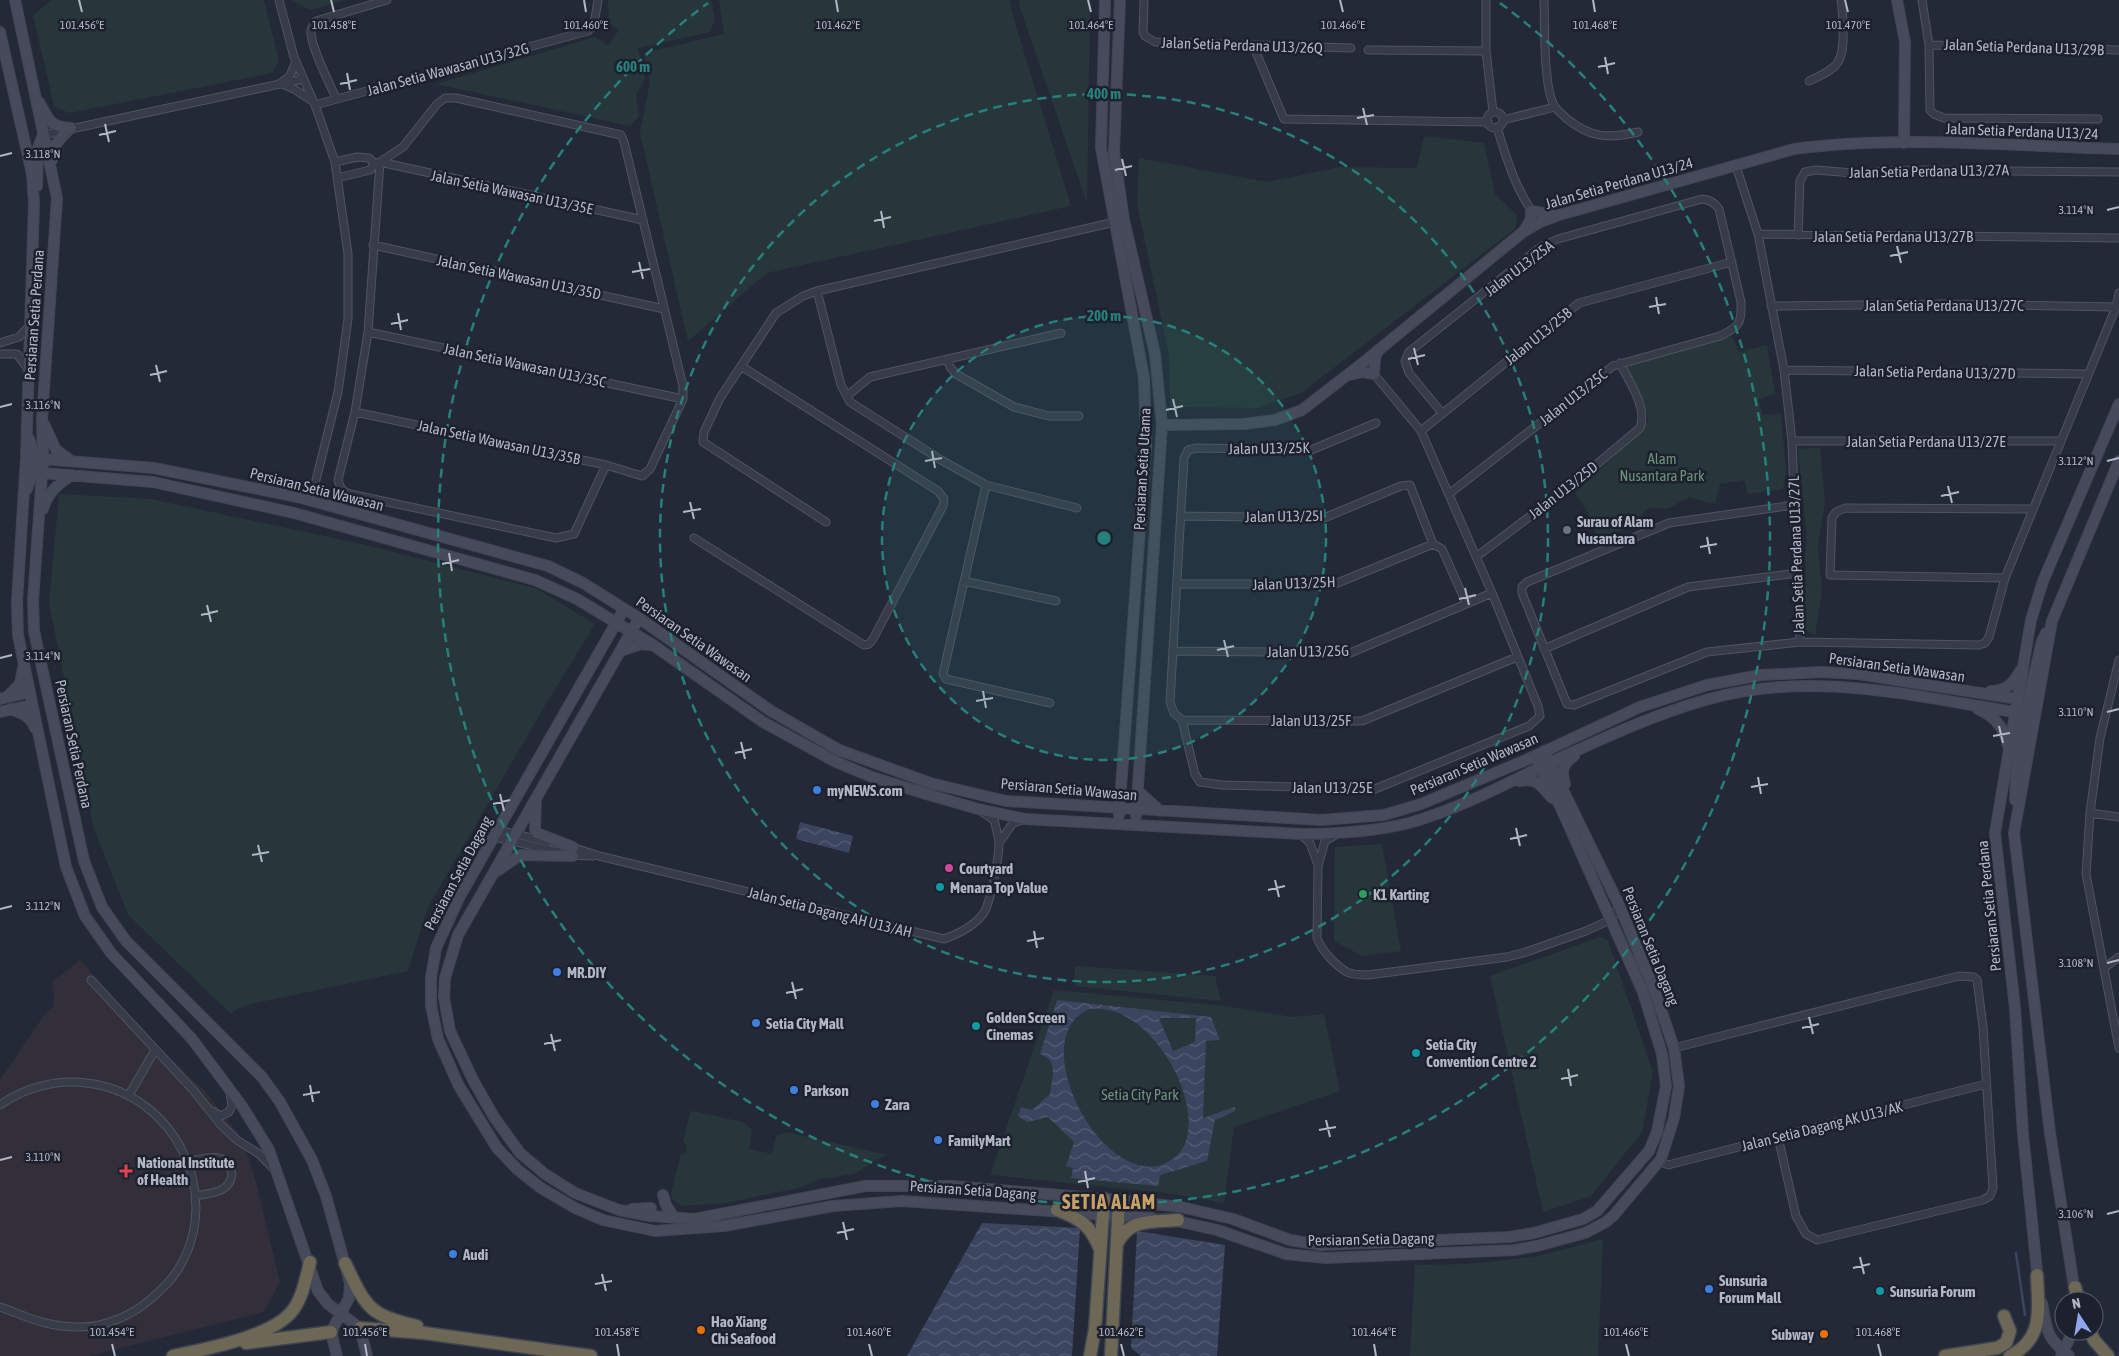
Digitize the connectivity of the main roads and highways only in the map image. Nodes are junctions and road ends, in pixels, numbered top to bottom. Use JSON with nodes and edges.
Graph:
{"nodes":[{"id":1,"x":1104,"y":1199,"type":"road end"},
{"id":2,"x":1119,"y":1200,"type":"road end"},
{"id":3,"x":1057,"y":1210,"type":"road end"},
{"id":4,"x":1178,"y":1220,"type":"road end"},
{"id":5,"x":1115,"y":1249,"type":"junction"},
{"id":6,"x":1101,"y":1252,"type":"junction"},
{"id":7,"x":310,"y":1262,"type":"road end"},
{"id":8,"x":345,"y":1263,"type":"road end"},
{"id":9,"x":2037,"y":1274,"type":"road end"},
{"id":10,"x":2074,"y":1287,"type":"road end"},
{"id":11,"x":2075,"y":1291,"type":"edge"},
{"id":12,"x":2004,"y":1316,"type":"dead end"},
{"id":13,"x":360,"y":1328,"type":"road end"},
{"id":14,"x":331,"y":1332,"type":"road end"},
{"id":15,"x":2095,"y":1341,"type":"edge"},
{"id":16,"x":493,"y":1342,"type":"junction"},
{"id":17,"x":214,"y":1347,"type":"junction"},
{"id":18,"x":173,"y":1356,"type":"edge"},
{"id":19,"x":591,"y":1356,"type":"edge"},
{"id":20,"x":1090,"y":1356,"type":"edge"},
{"id":21,"x":1110,"y":1356,"type":"edge"},
{"id":22,"x":1945,"y":1356,"type":"edge"},
{"id":23,"x":2010,"y":1356,"type":"edge"},
{"id":24,"x":2108,"y":1356,"type":"edge"}],
"edges":[{"from":1,"to":6,"type":"highway"},
{"from":2,"to":5,"type":"highway"},
{"from":3,"to":6,"type":"highway"},
{"from":4,"to":5,"type":"highway"},
{"from":5,"to":21,"type":"highway"},
{"from":6,"to":20,"type":"highway"},
{"from":7,"to":17,"type":"highway"},
{"from":8,"to":16,"type":"highway"},
{"from":9,"to":23,"type":"highway"},
{"from":10,"to":11,"type":"highway"},
{"from":12,"to":22,"type":"highway"},
{"from":13,"to":16,"type":"highway"},
{"from":14,"to":17,"type":"highway"},
{"from":15,"to":24,"type":"highway"},
{"from":16,"to":19,"type":"highway"},
{"from":17,"to":18,"type":"highway"}]}
